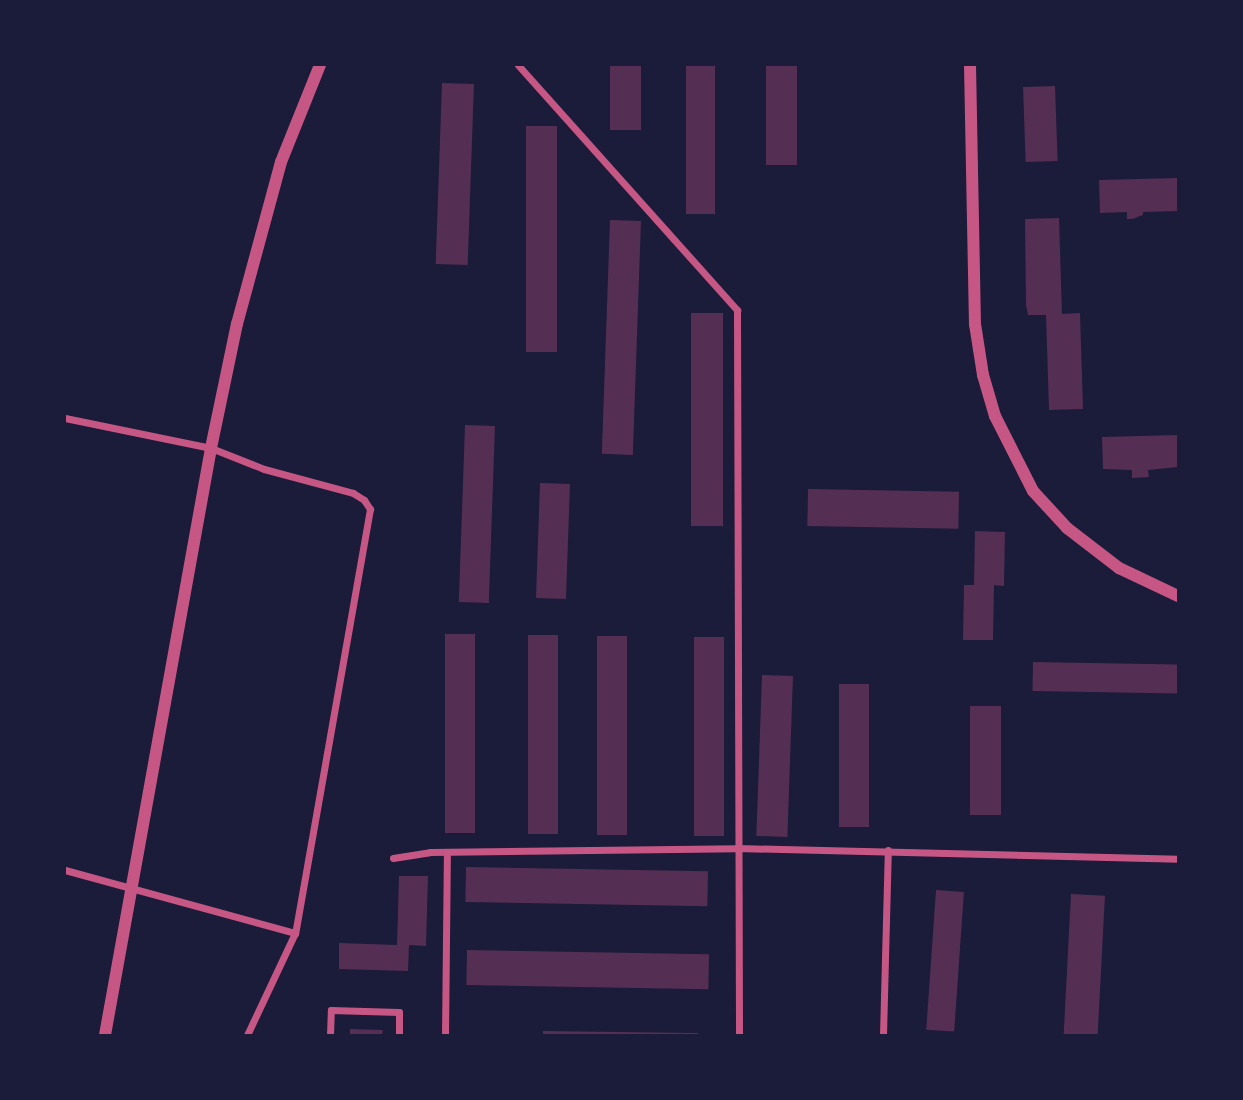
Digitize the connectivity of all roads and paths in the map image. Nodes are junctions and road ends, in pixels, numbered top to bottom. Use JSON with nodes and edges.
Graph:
{"nodes":[{"id":1,"x":320,"y":65,"type":"edge"},
{"id":2,"x":518,"y":65,"type":"edge"},
{"id":3,"x":970,"y":65,"type":"edge"},
{"id":4,"x":65,"y":419,"type":"edge"},
{"id":5,"x":211,"y":448,"type":"junction"},
{"id":6,"x":1178,"y":596,"type":"edge"},
{"id":7,"x":737,"y":848,"type":"junction"},
{"id":8,"x":888,"y":850,"type":"junction"},
{"id":9,"x":447,"y":852,"type":"junction"},
{"id":10,"x":393,"y":858,"type":"dead end"},
{"id":11,"x":1178,"y":859,"type":"edge"},
{"id":12,"x":65,"y":870,"type":"edge"},
{"id":13,"x":130,"y":890,"type":"junction"},
{"id":14,"x":295,"y":933,"type":"junction"},
{"id":15,"x":105,"y":1035,"type":"edge"},
{"id":16,"x":247,"y":1035,"type":"edge"},
{"id":17,"x":330,"y":1035,"type":"edge"},
{"id":18,"x":399,"y":1035,"type":"edge"},
{"id":19,"x":445,"y":1035,"type":"edge"},
{"id":20,"x":739,"y":1035,"type":"edge"},
{"id":21,"x":883,"y":1035,"type":"edge"}],
"edges":[{"from":1,"to":5,"type":"street"},
{"from":2,"to":7,"type":"street"},
{"from":3,"to":6,"type":"street"},
{"from":4,"to":5,"type":"street"},
{"from":5,"to":13,"type":"street"},
{"from":5,"to":14,"type":"street"},
{"from":7,"to":8,"type":"street"},
{"from":7,"to":9,"type":"street"},
{"from":7,"to":20,"type":"street"},
{"from":8,"to":11,"type":"street"},
{"from":8,"to":21,"type":"street"},
{"from":9,"to":10,"type":"street"},
{"from":9,"to":19,"type":"street"},
{"from":12,"to":13,"type":"street"},
{"from":13,"to":14,"type":"street"},
{"from":13,"to":15,"type":"street"},
{"from":14,"to":16,"type":"street"},
{"from":17,"to":18,"type":"street"}]}
